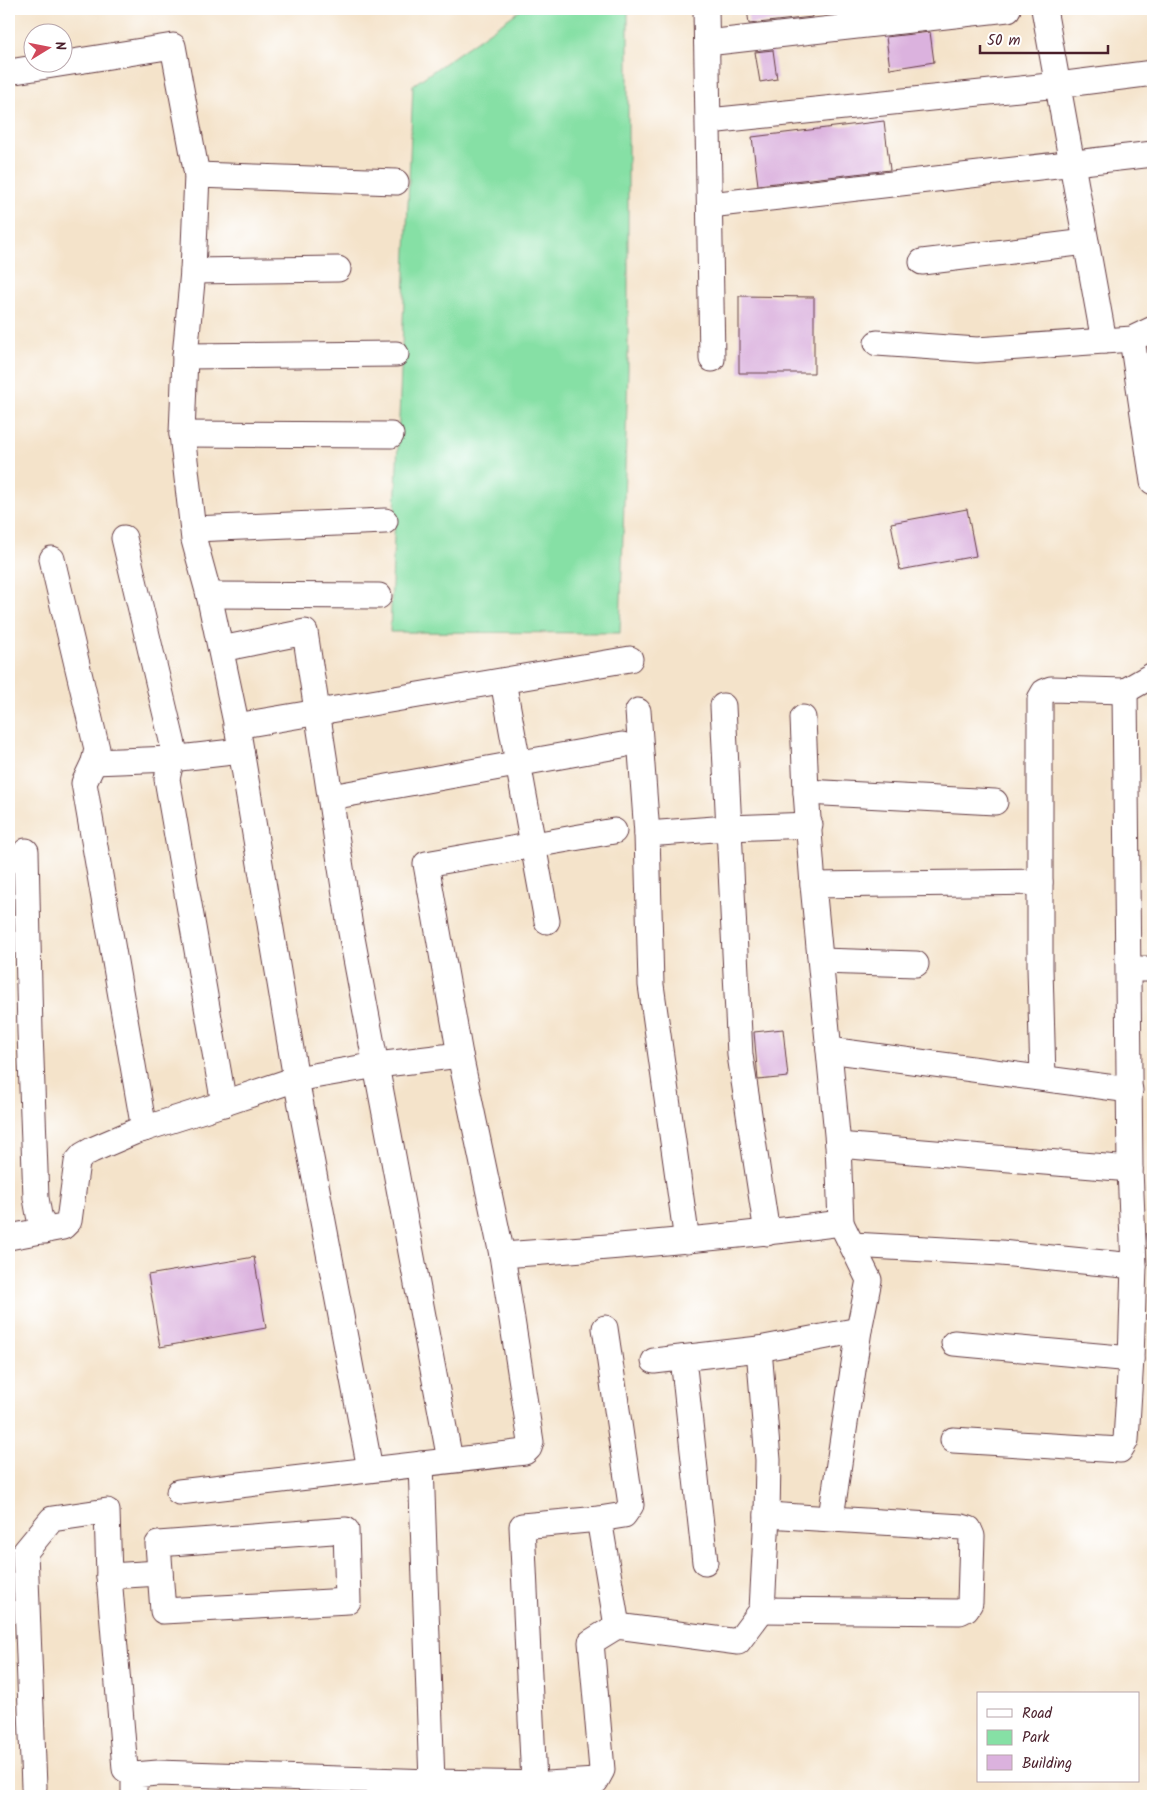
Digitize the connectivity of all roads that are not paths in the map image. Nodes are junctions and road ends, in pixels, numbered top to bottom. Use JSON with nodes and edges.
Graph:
{"nodes":[{"id":1,"x":706,"y":9,"type":"edge"},
{"id":2,"x":1008,"y":9,"type":"edge"},
{"id":3,"x":1044,"y":9,"type":"edge"},
{"id":4,"x":707,"y":43,"type":"junction"},
{"id":5,"x":9,"y":72,"type":"edge"},
{"id":6,"x":1153,"y":74,"type":"edge"},
{"id":7,"x":1058,"y":86,"type":"junction"},
{"id":8,"x":708,"y":121,"type":"junction"},
{"id":9,"x":1153,"y":154,"type":"edge"},
{"id":10,"x":1072,"y":163,"type":"junction"},
{"id":11,"x":197,"y":175,"type":"junction"},
{"id":12,"x":396,"y":182,"type":"dead end"},
{"id":13,"x":710,"y":205,"type":"junction"},
{"id":14,"x":1086,"y":242,"type":"junction"},
{"id":15,"x":922,"y":262,"type":"dead end"},
{"id":16,"x":338,"y":269,"type":"dead end"},
{"id":17,"x":192,"y":271,"type":"junction"},
{"id":18,"x":1142,"y":334,"type":"edge"},
{"id":19,"x":1104,"y":340,"type":"junction"},
{"id":20,"x":878,"y":343,"type":"dead end"},
{"id":21,"x":396,"y":354,"type":"dead end"},
{"id":22,"x":185,"y":356,"type":"junction"},
{"id":23,"x":712,"y":359,"type":"dead end"},
{"id":24,"x":182,"y":434,"type":"junction"},
{"id":25,"x":391,"y":435,"type":"dead end"},
{"id":26,"x":1153,"y":482,"type":"edge"},
{"id":27,"x":385,"y":521,"type":"dead end"},
{"id":28,"x":193,"y":530,"type":"junction"},
{"id":29,"x":124,"y":538,"type":"dead end"},
{"id":30,"x":52,"y":559,"type":"dead end"},
{"id":31,"x":209,"y":595,"type":"junction"},
{"id":32,"x":379,"y":596,"type":"dead end"},
{"id":33,"x":220,"y":649,"type":"junction"},
{"id":34,"x":630,"y":659,"type":"dead end"},
{"id":35,"x":1153,"y":675,"type":"edge"},
{"id":36,"x":503,"y":681,"type":"junction"},
{"id":37,"x":1125,"y":691,"type":"junction"},
{"id":38,"x":723,"y":706,"type":"dead end"},
{"id":39,"x":638,"y":711,"type":"dead end"},
{"id":40,"x":318,"y":712,"type":"junction"},
{"id":41,"x":803,"y":718,"type":"dead end"},
{"id":42,"x":236,"y":726,"type":"junction"},
{"id":43,"x":622,"y":745,"type":"dead end"},
{"id":44,"x":241,"y":751,"type":"junction"},
{"id":45,"x":171,"y":759,"type":"junction"},
{"id":46,"x":94,"y":762,"type":"junction"},
{"id":47,"x":518,"y":763,"type":"junction"},
{"id":48,"x":806,"y":792,"type":"junction"},
{"id":49,"x":331,"y":797,"type":"junction"},
{"id":50,"x":995,"y":802,"type":"dead end"},
{"id":51,"x":810,"y":825,"type":"junction"},
{"id":52,"x":728,"y":828,"type":"junction"},
{"id":53,"x":614,"y":831,"type":"dead end"},
{"id":54,"x":647,"y":834,"type":"junction"},
{"id":55,"x":533,"y":845,"type":"junction"},
{"id":56,"x":26,"y":852,"type":"dead end"},
{"id":57,"x":1040,"y":882,"type":"junction"},
{"id":58,"x":813,"y":885,"type":"junction"},
{"id":59,"x":547,"y":921,"type":"dead end"},
{"id":60,"x":821,"y":960,"type":"junction"},
{"id":61,"x":916,"y":964,"type":"dead end"},
{"id":62,"x":1153,"y":968,"type":"edge"},
{"id":63,"x":1129,"y":969,"type":"junction"},
{"id":64,"x":829,"y":1050,"type":"junction"},
{"id":65,"x":460,"y":1055,"type":"junction"},
{"id":66,"x":377,"y":1066,"type":"junction"},
{"id":67,"x":1043,"y":1078,"type":"junction"},
{"id":68,"x":296,"y":1079,"type":"junction"},
{"id":69,"x":1130,"y":1090,"type":"junction"},
{"id":70,"x":224,"y":1104,"type":"junction"},
{"id":71,"x":144,"y":1129,"type":"junction"},
{"id":72,"x":838,"y":1145,"type":"junction"},
{"id":73,"x":1130,"y":1169,"type":"junction"},
{"id":74,"x":841,"y":1223,"type":"junction"},
{"id":75,"x":45,"y":1231,"type":"junction"},
{"id":76,"x":767,"y":1233,"type":"junction"},
{"id":77,"x":9,"y":1237,"type":"edge"},
{"id":78,"x":687,"y":1241,"type":"junction"},
{"id":79,"x":852,"y":1245,"type":"junction"},
{"id":80,"x":502,"y":1256,"type":"junction"},
{"id":81,"x":1134,"y":1266,"type":"junction"},
{"id":82,"x":605,"y":1328,"type":"dead end"},
{"id":83,"x":859,"y":1330,"type":"junction"},
{"id":84,"x":954,"y":1342,"type":"dead end"},
{"id":85,"x":759,"y":1350,"type":"junction"},
{"id":86,"x":683,"y":1358,"type":"junction"},
{"id":87,"x":1131,"y":1359,"type":"junction"},
{"id":88,"x":654,"y":1362,"type":"dead end"},
{"id":89,"x":953,"y":1440,"type":"dead end"},
{"id":90,"x":450,"y":1460,"type":"junction"},
{"id":91,"x":421,"y":1464,"type":"junction"},
{"id":92,"x":370,"y":1469,"type":"junction"},
{"id":93,"x":178,"y":1492,"type":"dead end"},
{"id":94,"x":767,"y":1515,"type":"junction"},
{"id":95,"x":831,"y":1517,"type":"junction"},
{"id":96,"x":600,"y":1519,"type":"junction"},
{"id":97,"x":705,"y":1562,"type":"dead end"},
{"id":98,"x":160,"y":1573,"type":"junction"},
{"id":99,"x":109,"y":1576,"type":"junction"},
{"id":100,"x":762,"y":1610,"type":"junction"},
{"id":101,"x":617,"y":1626,"type":"junction"},
{"id":102,"x":432,"y":1782,"type":"junction"},
{"id":103,"x":134,"y":1786,"type":"edge"},
{"id":104,"x":34,"y":1787,"type":"dead end"},
{"id":105,"x":543,"y":1788,"type":"edge"}],
"edges":[{"from":1,"to":4,"type":"street"},
{"from":2,"to":4,"type":"street"},
{"from":3,"to":7,"type":"street"},
{"from":4,"to":8,"type":"street"},
{"from":5,"to":11,"type":"street"},
{"from":6,"to":7,"type":"street"},
{"from":7,"to":8,"type":"street"},
{"from":7,"to":10,"type":"street"},
{"from":8,"to":13,"type":"street"},
{"from":9,"to":10,"type":"street"},
{"from":10,"to":13,"type":"street"},
{"from":10,"to":14,"type":"street"},
{"from":11,"to":12,"type":"street"},
{"from":11,"to":17,"type":"street"},
{"from":13,"to":23,"type":"street"},
{"from":14,"to":15,"type":"street"},
{"from":14,"to":19,"type":"street"},
{"from":16,"to":17,"type":"street"},
{"from":17,"to":22,"type":"street"},
{"from":18,"to":19,"type":"street"},
{"from":18,"to":26,"type":"street"},
{"from":19,"to":20,"type":"street"},
{"from":21,"to":22,"type":"street"},
{"from":22,"to":24,"type":"street"},
{"from":24,"to":25,"type":"street"},
{"from":24,"to":28,"type":"street"},
{"from":27,"to":28,"type":"street"},
{"from":28,"to":31,"type":"street"},
{"from":29,"to":45,"type":"street"},
{"from":30,"to":46,"type":"street"},
{"from":31,"to":32,"type":"street"},
{"from":31,"to":33,"type":"street"},
{"from":33,"to":40,"type":"street"},
{"from":33,"to":42,"type":"street"},
{"from":34,"to":36,"type":"street"},
{"from":35,"to":37,"type":"street"},
{"from":36,"to":40,"type":"street"},
{"from":36,"to":47,"type":"street"},
{"from":37,"to":57,"type":"street"},
{"from":37,"to":63,"type":"street"},
{"from":38,"to":52,"type":"street"},
{"from":39,"to":54,"type":"street"},
{"from":40,"to":42,"type":"street"},
{"from":40,"to":49,"type":"street"},
{"from":41,"to":48,"type":"street"},
{"from":42,"to":44,"type":"street"},
{"from":43,"to":47,"type":"street"},
{"from":44,"to":45,"type":"street"},
{"from":44,"to":68,"type":"street"},
{"from":45,"to":46,"type":"street"},
{"from":45,"to":70,"type":"street"},
{"from":46,"to":71,"type":"street"},
{"from":47,"to":49,"type":"street"},
{"from":47,"to":55,"type":"street"},
{"from":48,"to":50,"type":"street"},
{"from":48,"to":51,"type":"street"},
{"from":49,"to":66,"type":"street"},
{"from":51,"to":52,"type":"street"},
{"from":51,"to":58,"type":"street"},
{"from":52,"to":54,"type":"street"},
{"from":52,"to":76,"type":"street"},
{"from":53,"to":55,"type":"street"},
{"from":54,"to":78,"type":"street"},
{"from":55,"to":59,"type":"street"},
{"from":55,"to":65,"type":"street"},
{"from":56,"to":75,"type":"street"},
{"from":57,"to":58,"type":"street"},
{"from":57,"to":67,"type":"street"},
{"from":58,"to":60,"type":"street"},
{"from":60,"to":61,"type":"street"},
{"from":60,"to":64,"type":"street"},
{"from":62,"to":63,"type":"street"},
{"from":63,"to":69,"type":"street"},
{"from":64,"to":67,"type":"street"},
{"from":64,"to":72,"type":"street"},
{"from":65,"to":66,"type":"street"},
{"from":65,"to":80,"type":"street"},
{"from":66,"to":68,"type":"street"},
{"from":66,"to":90,"type":"street"},
{"from":67,"to":69,"type":"street"},
{"from":68,"to":70,"type":"street"},
{"from":68,"to":92,"type":"street"},
{"from":69,"to":73,"type":"street"},
{"from":70,"to":71,"type":"street"},
{"from":71,"to":75,"type":"street"},
{"from":72,"to":73,"type":"street"},
{"from":72,"to":74,"type":"street"},
{"from":73,"to":81,"type":"street"},
{"from":74,"to":76,"type":"street"},
{"from":74,"to":79,"type":"street"},
{"from":75,"to":77,"type":"street"},
{"from":76,"to":78,"type":"street"},
{"from":78,"to":80,"type":"street"},
{"from":79,"to":81,"type":"street"},
{"from":79,"to":83,"type":"street"},
{"from":80,"to":90,"type":"street"},
{"from":81,"to":87,"type":"street"},
{"from":82,"to":96,"type":"street"},
{"from":83,"to":85,"type":"street"},
{"from":83,"to":95,"type":"street"},
{"from":84,"to":87,"type":"street"},
{"from":85,"to":86,"type":"street"},
{"from":85,"to":94,"type":"street"},
{"from":86,"to":88,"type":"street"},
{"from":86,"to":97,"type":"street"},
{"from":87,"to":89,"type":"street"},
{"from":90,"to":91,"type":"street"},
{"from":91,"to":92,"type":"street"},
{"from":91,"to":102,"type":"street"},
{"from":92,"to":93,"type":"street"},
{"from":94,"to":95,"type":"street"},
{"from":94,"to":100,"type":"street"},
{"from":95,"to":100,"type":"street"},
{"from":96,"to":101,"type":"street"},
{"from":96,"to":105,"type":"street"},
{"from":98,"to":98,"type":"street"},
{"from":98,"to":99,"type":"street"},
{"from":99,"to":103,"type":"street"},
{"from":99,"to":104,"type":"street"},
{"from":100,"to":101,"type":"street"},
{"from":101,"to":105,"type":"street"},
{"from":102,"to":103,"type":"street"},
{"from":102,"to":105,"type":"street"}]}
